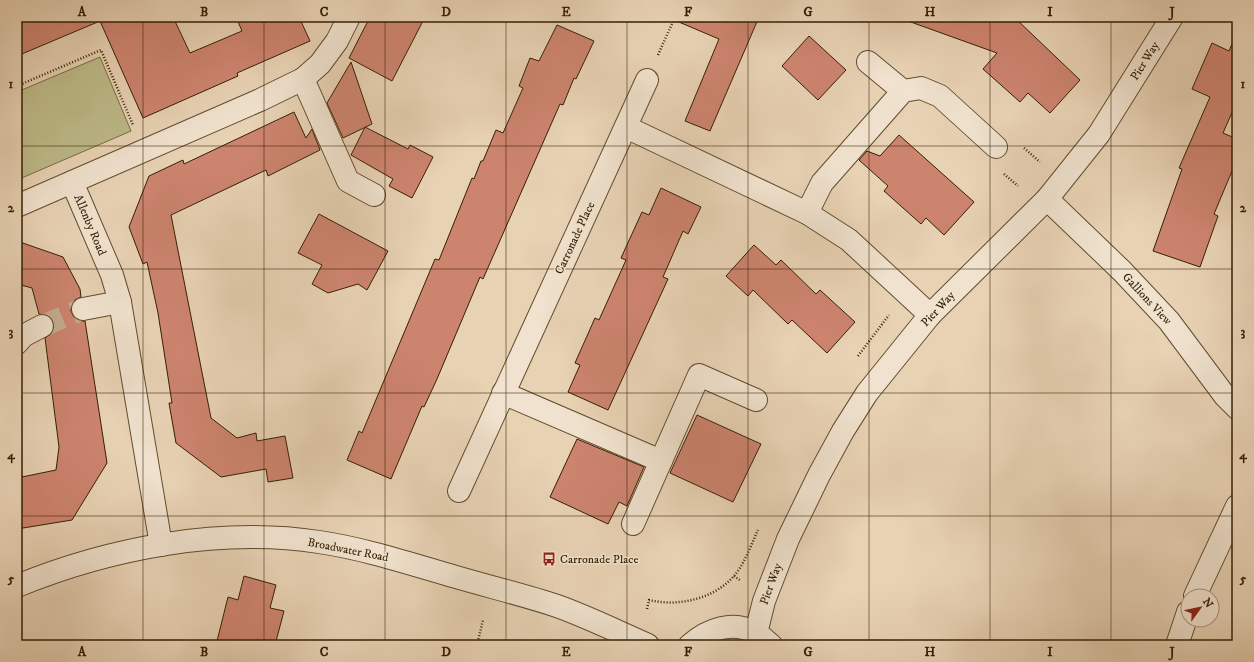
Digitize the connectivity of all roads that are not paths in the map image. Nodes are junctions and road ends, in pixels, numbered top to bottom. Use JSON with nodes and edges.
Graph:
{"nodes":[{"id":1,"x":349,"y":17,"type":"edge"},
{"id":2,"x":1172,"y":17,"type":"edge"},
{"id":3,"x":868,"y":62,"type":"dead end"},
{"id":4,"x":303,"y":79,"type":"junction"},
{"id":5,"x":647,"y":80,"type":"road end"},
{"id":6,"x":903,"y":91,"type":"junction"},
{"id":7,"x":626,"y":127,"type":"junction"},
{"id":8,"x":996,"y":147,"type":"dead end"},
{"id":9,"x":72,"y":182,"type":"junction"},
{"id":10,"x":374,"y":194,"type":"dead end"},
{"id":11,"x":1047,"y":199,"type":"junction"},
{"id":12,"x":17,"y":206,"type":"edge"},
{"id":13,"x":807,"y":213,"type":"junction"},
{"id":14,"x":120,"y":302,"type":"junction"},
{"id":15,"x":83,"y":308,"type":"tunnel mouth"},
{"id":16,"x":930,"y":315,"type":"junction"},
{"id":17,"x":42,"y":326,"type":"tunnel mouth"},
{"id":18,"x":17,"y":343,"type":"edge"},
{"id":19,"x":504,"y":393,"type":"junction"},
{"id":20,"x":756,"y":400,"type":"dead end"},
{"id":21,"x":1237,"y":408,"type":"edge"},
{"id":22,"x":661,"y":461,"type":"junction"},
{"id":23,"x":459,"y":491,"type":"dead end"},
{"id":24,"x":1237,"y":506,"type":"edge"},
{"id":25,"x":633,"y":524,"type":"dead end"},
{"id":26,"x":161,"y":545,"type":"junction"},
{"id":27,"x":17,"y":586,"type":"edge"},
{"id":28,"x":1199,"y":588,"type":"edge"},
{"id":29,"x":1183,"y":628,"type":"edge"},
{"id":30,"x":763,"y":639,"type":"edge"},
{"id":31,"x":648,"y":645,"type":"edge"},
{"id":32,"x":690,"y":645,"type":"edge"},
{"id":33,"x":1177,"y":645,"type":"edge"}],
"edges":[{"from":1,"to":4,"type":"street","name":"Allenby Road"},
{"from":2,"to":11,"type":"street","name":"Pier Way"},
{"from":3,"to":6,"type":"street"},
{"from":4,"to":9,"type":"street","name":"Allenby Road"},
{"from":4,"to":10,"type":"street"},
{"from":5,"to":7,"type":"street","name":"Carronade Place"},
{"from":6,"to":8,"type":"street"},
{"from":6,"to":13,"type":"street"},
{"from":7,"to":13,"type":"street"},
{"from":7,"to":19,"type":"street","name":"Carronade Place"},
{"from":9,"to":12,"type":"street"},
{"from":9,"to":14,"type":"street","name":"Allenby Road"},
{"from":11,"to":16,"type":"street","name":"Pier Way"},
{"from":11,"to":21,"type":"street","name":"Gallions View"},
{"from":13,"to":16,"type":"street"},
{"from":14,"to":15,"type":"street"},
{"from":14,"to":26,"type":"street","name":"Allenby Road"},
{"from":16,"to":30,"type":"street","name":"Pier Way"},
{"from":17,"to":18,"type":"street"},
{"from":19,"to":22,"type":"street"},
{"from":19,"to":23,"type":"street","name":"Carronade Place"},
{"from":20,"to":22,"type":"street"},
{"from":22,"to":25,"type":"street"},
{"from":24,"to":28,"type":"street"},
{"from":26,"to":27,"type":"street","name":"Broadwater Road"},
{"from":26,"to":31,"type":"street","name":"Broadwater Road"},
{"from":29,"to":33,"type":"street"},
{"from":30,"to":32,"type":"street"}]}
